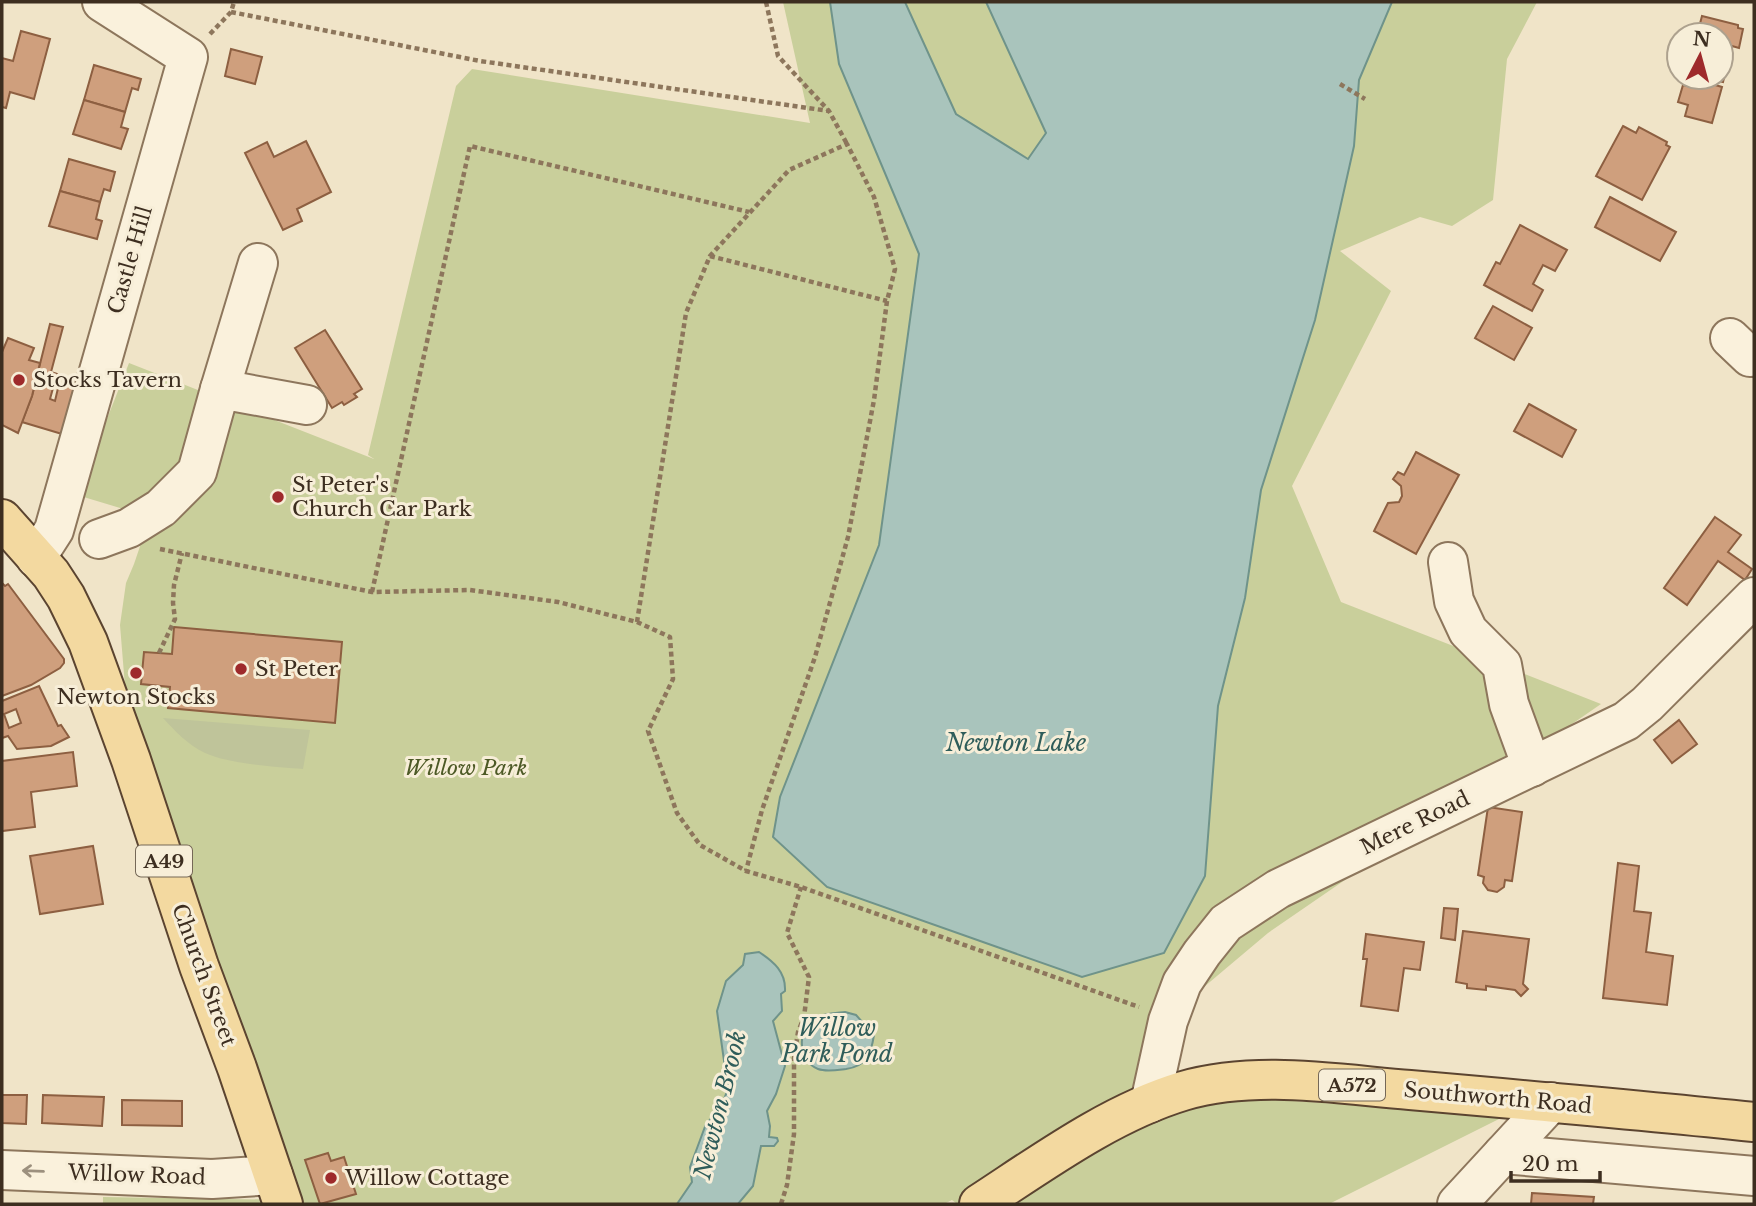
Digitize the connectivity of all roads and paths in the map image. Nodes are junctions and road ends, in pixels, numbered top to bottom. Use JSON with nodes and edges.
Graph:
{"nodes":[{"id":1,"x":102,"y":2,"type":"edge"},
{"id":2,"x":234,"y":2,"type":"edge"},
{"id":3,"x":766,"y":2,"type":"edge"},
{"id":4,"x":231,"y":12,"type":"junction"},
{"id":5,"x":188,"y":57,"type":"junction"},
{"id":6,"x":1340,"y":84,"type":"dead end"},
{"id":7,"x":1365,"y":99,"type":"dead end"},
{"id":8,"x":829,"y":111,"type":"junction"},
{"id":9,"x":847,"y":144,"type":"junction"},
{"id":10,"x":749,"y":212,"type":"junction"},
{"id":11,"x":710,"y":256,"type":"junction"},
{"id":12,"x":258,"y":263,"type":"dead end"},
{"id":13,"x":887,"y":301,"type":"junction"},
{"id":14,"x":220,"y":389,"type":"junction"},
{"id":15,"x":307,"y":405,"type":"dead end"},
{"id":16,"x":2,"y":519,"type":"edge"},
{"id":17,"x":99,"y":539,"type":"junction"},
{"id":18,"x":45,"y":544,"type":"junction"},
{"id":19,"x":139,"y":546,"type":"joint"},
{"id":20,"x":182,"y":553,"type":"junction"},
{"id":21,"x":1448,"y":562,"type":"dead end"},
{"id":22,"x":372,"y":592,"type":"junction"},
{"id":23,"x":1754,"y":597,"type":"edge"},
{"id":24,"x":637,"y":622,"type":"junction"},
{"id":25,"x":159,"y":653,"type":"dead end"},
{"id":26,"x":1532,"y":767,"type":"junction"},
{"id":27,"x":746,"y":871,"type":"junction"},
{"id":28,"x":801,"y":887,"type":"junction"},
{"id":29,"x":1150,"y":1010,"type":"dead end"},
{"id":30,"x":1551,"y":1102,"type":"junction"},
{"id":31,"x":1150,"y":1103,"type":"junction"},
{"id":32,"x":1754,"y":1122,"type":"edge"},
{"id":33,"x":1503,"y":1154,"type":"junction"},
{"id":34,"x":2,"y":1170,"type":"edge"},
{"id":35,"x":1754,"y":1176,"type":"edge"},
{"id":36,"x":278,"y":1190,"type":"edge"},
{"id":37,"x":781,"y":1204,"type":"edge"},
{"id":38,"x":979,"y":1204,"type":"edge"},
{"id":39,"x":1457,"y":1204,"type":"edge"}],
"edges":[{"from":1,"to":5,"type":"street"},
{"from":2,"to":4,"type":"path"},
{"from":3,"to":8,"type":"path"},
{"from":4,"to":5,"type":"path"},
{"from":4,"to":8,"type":"path"},
{"from":5,"to":18,"type":"street","name":"Castle Hill"},
{"from":6,"to":7,"type":"path"},
{"from":8,"to":9,"type":"path"},
{"from":9,"to":10,"type":"path"},
{"from":9,"to":13,"type":"path"},
{"from":10,"to":11,"type":"path"},
{"from":10,"to":22,"type":"path"},
{"from":11,"to":13,"type":"path"},
{"from":11,"to":24,"type":"path"},
{"from":12,"to":14,"type":"street"},
{"from":13,"to":27,"type":"path"},
{"from":14,"to":15,"type":"street"},
{"from":14,"to":17,"type":"street"},
{"from":16,"to":18,"type":"main road","number":"A49"},
{"from":17,"to":18,"type":"street"},
{"from":17,"to":19,"type":"street"},
{"from":18,"to":36,"type":"main road","name":"Church Street","number":"A49"},
{"from":19,"to":20,"type":"path"},
{"from":20,"to":22,"type":"path"},
{"from":20,"to":25,"type":"path"},
{"from":21,"to":26,"type":"street"},
{"from":22,"to":24,"type":"path"},
{"from":23,"to":26,"type":"street","name":"Mere Road"},
{"from":24,"to":27,"type":"path"},
{"from":26,"to":31,"type":"street","name":"Mere Road"},
{"from":27,"to":28,"type":"path"},
{"from":28,"to":29,"type":"path"},
{"from":28,"to":37,"type":"path"},
{"from":30,"to":31,"type":"main road","name":"Southworth Road","number":"A572"},
{"from":30,"to":32,"type":"main road","name":"Southworth Road","number":"A572"},
{"from":30,"to":33,"type":"street"},
{"from":31,"to":38,"type":"main road","name":"Southworth Road","number":"A572"},
{"from":33,"to":35,"type":"street"},
{"from":33,"to":39,"type":"street"},
{"from":36,"to":34,"type":"street","name":"Willow Road","one_way":true}]}
